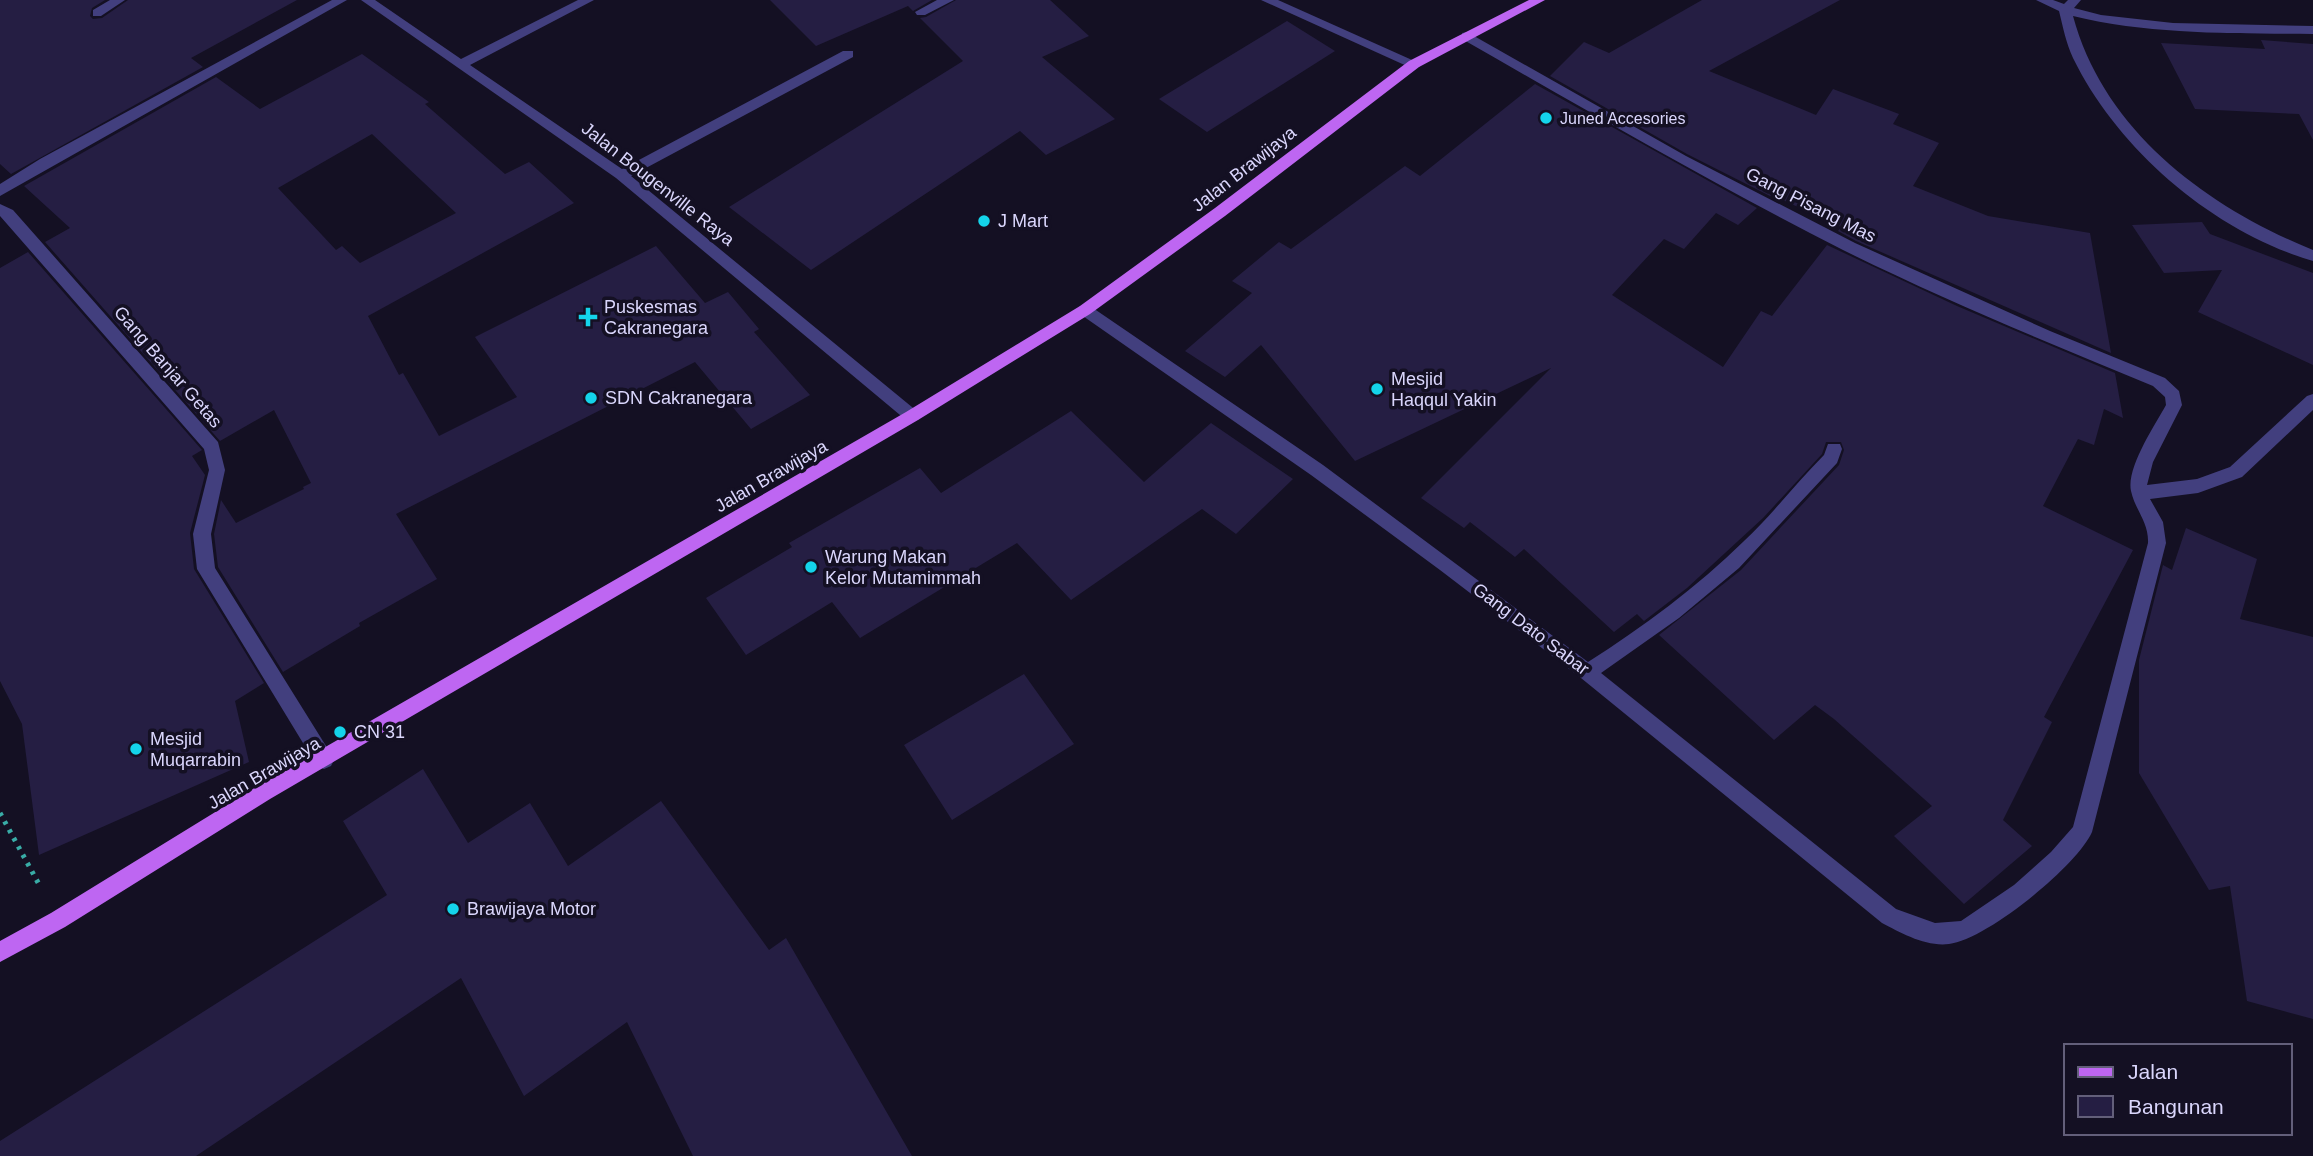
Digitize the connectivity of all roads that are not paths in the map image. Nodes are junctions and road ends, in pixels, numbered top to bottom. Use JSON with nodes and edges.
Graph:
{"nodes":[{"id":1,"x":119,"y":0,"type":"edge"},
{"id":2,"x":341,"y":0,"type":"edge"},
{"id":3,"x":366,"y":0,"type":"edge"},
{"id":4,"x":588,"y":0,"type":"edge"},
{"id":5,"x":948,"y":0,"type":"edge"},
{"id":6,"x":1267,"y":0,"type":"edge"},
{"id":7,"x":1539,"y":0,"type":"edge"},
{"id":8,"x":2042,"y":0,"type":"edge"},
{"id":9,"x":2075,"y":0,"type":"edge"},
{"id":10,"x":2087,"y":0,"type":"edge"},
{"id":11,"x":921,"y":12,"type":"dead end"},
{"id":12,"x":2065,"y":12,"type":"junction"},
{"id":13,"x":97,"y":13,"type":"dead end"},
{"id":14,"x":2119,"y":21,"type":"junction"},
{"id":15,"x":2313,"y":30,"type":"edge"},
{"id":16,"x":1467,"y":36,"type":"junction"},
{"id":17,"x":848,"y":54,"type":"dead end"},
{"id":18,"x":461,"y":64,"type":"junction"},
{"id":19,"x":1414,"y":64,"type":"junction"},
{"id":20,"x":621,"y":176,"type":"junction"},
{"id":21,"x":0,"y":191,"type":"edge"},
{"id":22,"x":0,"y":209,"type":"edge"},
{"id":23,"x":2313,"y":256,"type":"edge"},
{"id":24,"x":1085,"y":310,"type":"junction"},
{"id":25,"x":2313,"y":400,"type":"edge"},
{"id":26,"x":912,"y":416,"type":"junction"},
{"id":27,"x":1834,"y":449,"type":"dead end"},
{"id":28,"x":2140,"y":493,"type":"junction"},
{"id":29,"x":1587,"y":672,"type":"junction"},
{"id":30,"x":324,"y":760,"type":"junction"},
{"id":31,"x":0,"y":952,"type":"edge"}],
"edges":[{"from":1,"to":13,"type":"street"},
{"from":2,"to":21,"type":"street"},
{"from":3,"to":18,"type":"street","name":"Jalan Bougenville Raya"},
{"from":4,"to":18,"type":"street"},
{"from":5,"to":11,"type":"street"},
{"from":6,"to":19,"type":"street"},
{"from":7,"to":16,"type":"main road","name":"Jalan Brawijaya"},
{"from":8,"to":12,"type":"street"},
{"from":9,"to":12,"type":"street"},
{"from":10,"to":14,"type":"street"},
{"from":12,"to":14,"type":"street"},
{"from":12,"to":23,"type":"street"},
{"from":14,"to":15,"type":"street"},
{"from":16,"to":19,"type":"main road","name":"Jalan Brawijaya"},
{"from":16,"to":28,"type":"street","name":"Gang Pisang Mas"},
{"from":17,"to":20,"type":"street"},
{"from":18,"to":20,"type":"street","name":"Jalan Bougenville Raya"},
{"from":19,"to":24,"type":"main road","name":"Jalan Brawijaya"},
{"from":20,"to":26,"type":"street","name":"Jalan Bougenville Raya"},
{"from":22,"to":30,"type":"street","name":"Gang Banjar Getas"},
{"from":24,"to":26,"type":"main road","name":"Jalan Brawijaya"},
{"from":24,"to":29,"type":"street","name":"Gang Dato Sabar"},
{"from":25,"to":28,"type":"street"},
{"from":26,"to":30,"type":"main road","name":"Jalan Brawijaya"},
{"from":27,"to":29,"type":"street"},
{"from":28,"to":29,"type":"street","name":"Gang Dato Sabar"},
{"from":30,"to":31,"type":"main road","name":"Jalan Brawijaya"}]}
